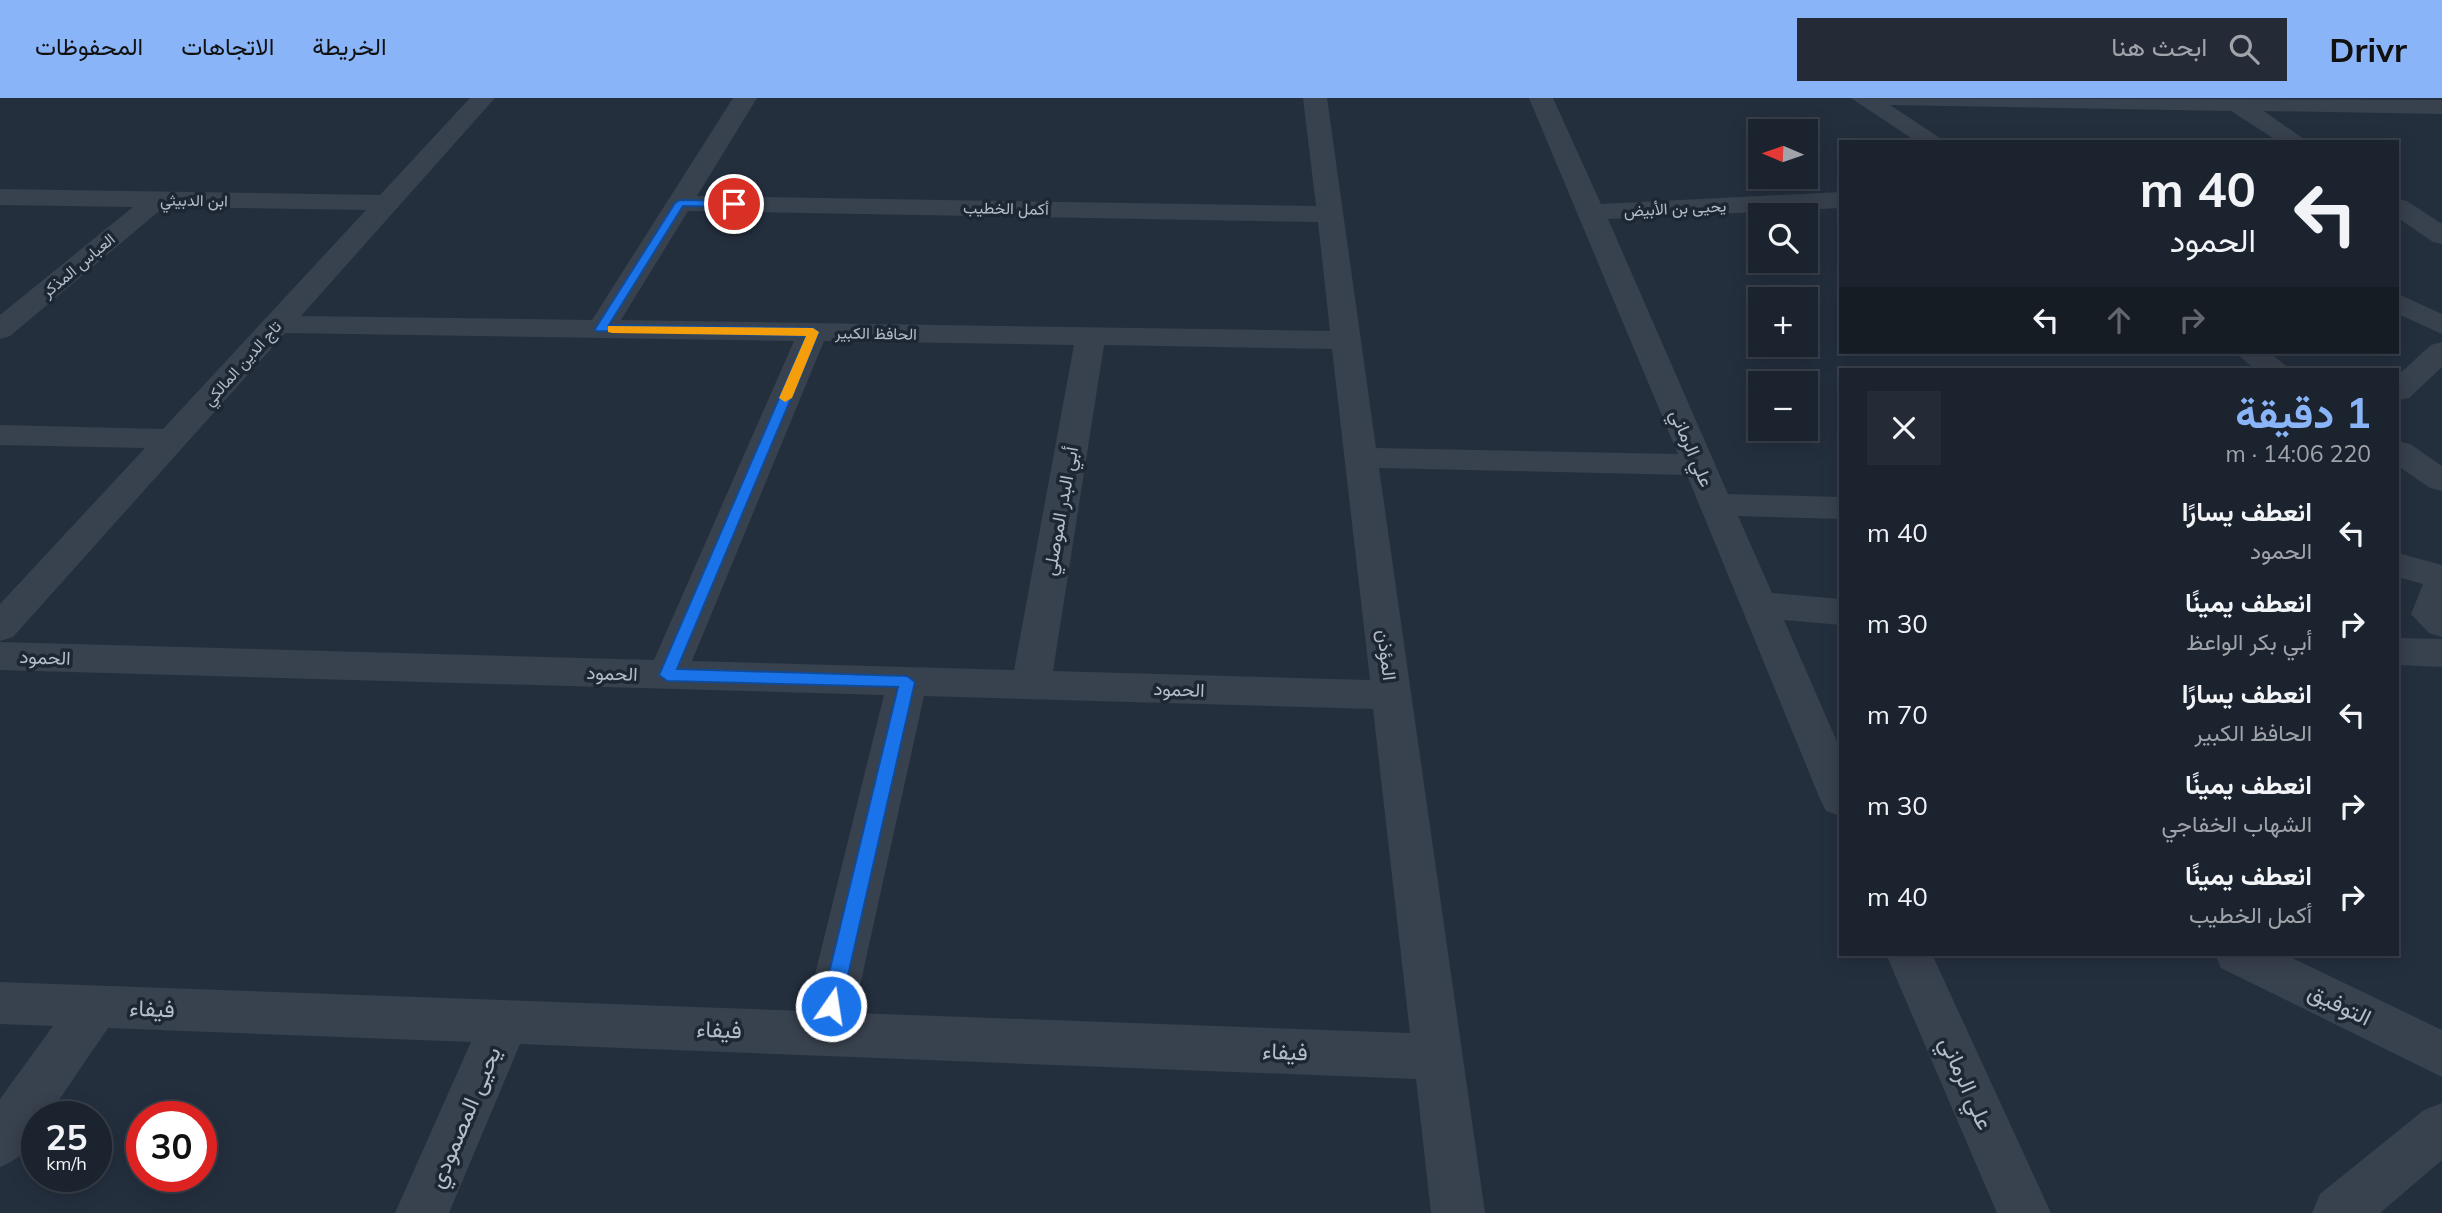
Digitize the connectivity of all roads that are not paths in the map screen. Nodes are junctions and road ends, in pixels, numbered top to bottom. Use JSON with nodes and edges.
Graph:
{"nodes":[{"id":1,"x":483,"y":98,"type":"edge"},
{"id":2,"x":745,"y":98,"type":"edge"},
{"id":3,"x":1315,"y":98,"type":"edge"},
{"id":4,"x":1541,"y":98,"type":"edge"},
{"id":5,"x":1863,"y":98,"type":"edge"},
{"id":6,"x":1887,"y":98,"type":"edge"},
{"id":7,"x":2237,"y":104,"type":"junction"},
{"id":8,"x":2442,"y":107,"type":"edge"},
{"id":9,"x":1931,"y":140,"type":"edge"},
{"id":10,"x":2293,"y":140,"type":"edge"},
{"id":11,"x":0,"y":197,"type":"edge"},
{"id":12,"x":157,"y":200,"type":"junction"},
{"id":13,"x":1839,"y":200,"type":"edge"},
{"id":14,"x":388,"y":203,"type":"junction"},
{"id":15,"x":680,"y":203,"type":"junction"},
{"id":16,"x":2399,"y":208,"type":"edge"},
{"id":17,"x":1592,"y":212,"type":"junction"},
{"id":18,"x":1331,"y":214,"type":"junction"},
{"id":19,"x":2442,"y":236,"type":"edge"},
{"id":20,"x":2409,"y":243,"type":"dead end"},
{"id":21,"x":2442,"y":243,"type":"edge"},
{"id":22,"x":2399,"y":304,"type":"edge"},
{"id":23,"x":3,"y":324,"type":"edge"},
{"id":24,"x":278,"y":324,"type":"junction"},
{"id":25,"x":2442,"y":325,"type":"edge"},
{"id":26,"x":601,"y":329,"type":"junction"},
{"id":27,"x":813,"y":332,"type":"junction"},
{"id":28,"x":1090,"y":337,"type":"junction"},
{"id":29,"x":1347,"y":341,"type":"junction"},
{"id":30,"x":2442,"y":351,"type":"edge"},
{"id":31,"x":2252,"y":354,"type":"edge"},
{"id":32,"x":2273,"y":368,"type":"edge"},
{"id":33,"x":2399,"y":390,"type":"edge"},
{"id":34,"x":0,"y":435,"type":"edge"},
{"id":35,"x":172,"y":439,"type":"junction"},
{"id":36,"x":2399,"y":452,"type":"edge"},
{"id":37,"x":1362,"y":458,"type":"junction"},
{"id":38,"x":1699,"y":465,"type":"junction"},
{"id":39,"x":2442,"y":481,"type":"edge"},
{"id":40,"x":1715,"y":504,"type":"junction"},
{"id":41,"x":1839,"y":508,"type":"edge"},
{"id":42,"x":2399,"y":565,"type":"edge"},
{"id":43,"x":2442,"y":577,"type":"edge"},
{"id":44,"x":2442,"y":582,"type":"edge"},
{"id":45,"x":1759,"y":605,"type":"junction"},
{"id":46,"x":1839,"y":612,"type":"edge"},
{"id":47,"x":2442,"y":624,"type":"edge"},
{"id":48,"x":0,"y":628,"type":"edge"},
{"id":49,"x":2399,"y":652,"type":"edge"},
{"id":50,"x":2442,"y":653,"type":"edge"},
{"id":51,"x":0,"y":656,"type":"edge"},
{"id":52,"x":667,"y":675,"type":"junction"},
{"id":53,"x":907,"y":682,"type":"junction"},
{"id":54,"x":1031,"y":685,"type":"junction"},
{"id":55,"x":1392,"y":695,"type":"junction"},
{"id":56,"x":1838,"y":788,"type":"edge"},
{"id":57,"x":1910,"y":956,"type":"edge"},
{"id":58,"x":2242,"y":956,"type":"edge"},
{"id":59,"x":0,"y":1003,"type":"edge"},
{"id":60,"x":96,"y":1006,"type":"junction"},
{"id":61,"x":505,"y":1021,"type":"junction"},
{"id":62,"x":825,"y":1033,"type":"junction"},
{"id":63,"x":2442,"y":1054,"type":"edge"},
{"id":64,"x":1437,"y":1057,"type":"junction"},
{"id":65,"x":2442,"y":1127,"type":"edge"},
{"id":66,"x":0,"y":1142,"type":"edge"},
{"id":67,"x":422,"y":1213,"type":"edge"},
{"id":68,"x":1458,"y":1213,"type":"edge"},
{"id":69,"x":2024,"y":1213,"type":"edge"},
{"id":70,"x":2339,"y":1213,"type":"edge"}],
"edges":[{"from":1,"to":14,"type":"street","name":"تاج الدين المالكي"},
{"from":2,"to":15,"type":"street"},
{"from":3,"to":18,"type":"street","name":"المؤذن"},
{"from":4,"to":17,"type":"street","name":"علي الرماني"},
{"from":5,"to":9,"type":"street"},
{"from":6,"to":7,"type":"street"},
{"from":7,"to":8,"type":"street"},
{"from":7,"to":10,"type":"street"},
{"from":11,"to":12,"type":"street","name":"ابن الدبيثي"},
{"from":12,"to":14,"type":"street","name":"ابن الدبيثي"},
{"from":12,"to":23,"type":"street","name":"العباس المذكر"},
{"from":13,"to":17,"type":"street","name":"يحيى بن الأبيض"},
{"from":14,"to":24,"type":"street","name":"تاج الدين المالكي"},
{"from":15,"to":18,"type":"street","name":"أكمل الخطيب"},
{"from":15,"to":26,"type":"street"},
{"from":16,"to":19,"type":"street"},
{"from":17,"to":38,"type":"street","name":"علي الرماني"},
{"from":18,"to":29,"type":"street","name":"المؤذن"},
{"from":20,"to":21,"type":"street"},
{"from":22,"to":25,"type":"street"},
{"from":24,"to":26,"type":"street","name":"الحافظ الكبير"},
{"from":24,"to":35,"type":"street","name":"تاج الدين المالكي"},
{"from":26,"to":27,"type":"street","name":"الحافظ الكبير"},
{"from":27,"to":28,"type":"street","name":"الحافظ الكبير"},
{"from":27,"to":52,"type":"street"},
{"from":28,"to":29,"type":"street","name":"الحافظ الكبير"},
{"from":28,"to":54,"type":"street","name":"أبي البدر الموصلي"},
{"from":29,"to":37,"type":"street","name":"المؤذن"},
{"from":30,"to":33,"type":"street"},
{"from":31,"to":32,"type":"street"},
{"from":34,"to":35,"type":"street"},
{"from":35,"to":48,"type":"street","name":"تاج الدين المالكي"},
{"from":36,"to":39,"type":"street"},
{"from":37,"to":38,"type":"street"},
{"from":37,"to":55,"type":"street","name":"المؤذن"},
{"from":38,"to":40,"type":"street","name":"علي الرماني"},
{"from":40,"to":41,"type":"street"},
{"from":40,"to":45,"type":"street","name":"علي الرماني"},
{"from":42,"to":43,"type":"street"},
{"from":44,"to":47,"type":"street"},
{"from":45,"to":46,"type":"street"},
{"from":45,"to":56,"type":"street","name":"علي الرماني"},
{"from":49,"to":50,"type":"street"},
{"from":51,"to":52,"type":"street","name":"الحمود"},
{"from":52,"to":53,"type":"street","name":"الحمود"},
{"from":53,"to":54,"type":"street","name":"الحمود"},
{"from":53,"to":62,"type":"street"},
{"from":54,"to":55,"type":"street","name":"الحمود"},
{"from":55,"to":64,"type":"street","name":"المؤذن"},
{"from":57,"to":69,"type":"street","name":"علي الرماني"},
{"from":58,"to":63,"type":"street","name":"التوفيق"},
{"from":59,"to":60,"type":"street","name":"فيفاء"},
{"from":60,"to":61,"type":"street","name":"فيفاء"},
{"from":60,"to":66,"type":"street"},
{"from":61,"to":62,"type":"street","name":"فيفاء"},
{"from":61,"to":67,"type":"street","name":"يحيى المصمودي"},
{"from":62,"to":64,"type":"street","name":"فيفاء"},
{"from":64,"to":68,"type":"street","name":"المؤذن"},
{"from":65,"to":70,"type":"street"}]}
